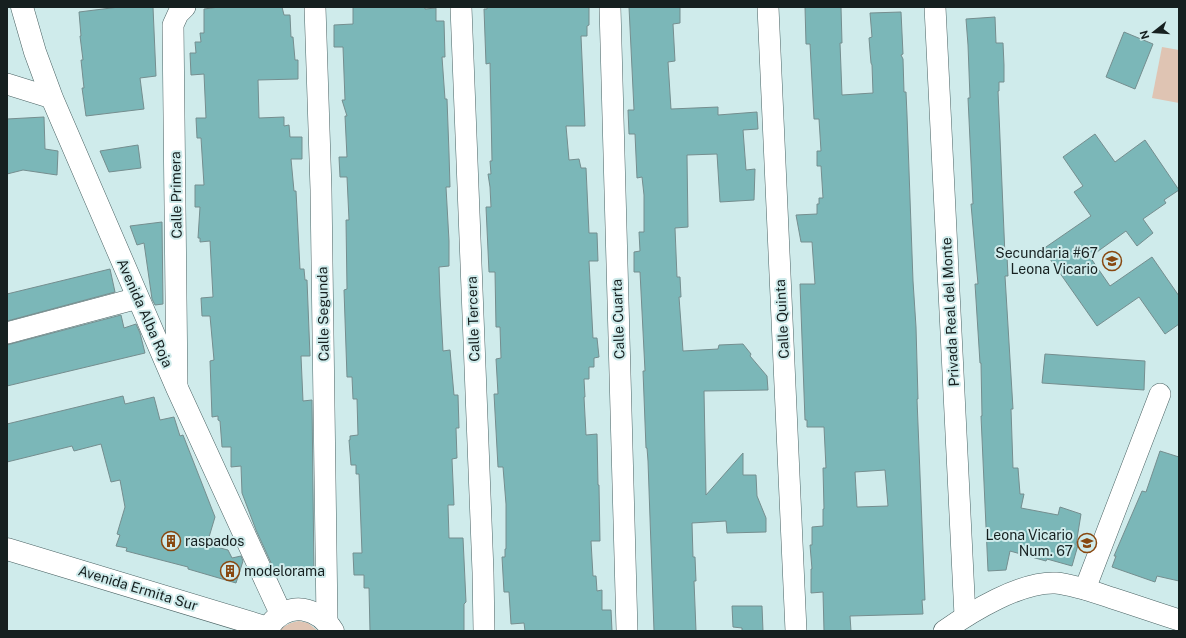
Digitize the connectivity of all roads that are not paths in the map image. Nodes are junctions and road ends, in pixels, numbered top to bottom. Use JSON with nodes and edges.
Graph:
{"nodes":[{"id":1,"x":22,"y":7,"type":"edge"},
{"id":2,"x":185,"y":7,"type":"edge"},
{"id":3,"x":315,"y":7,"type":"edge"},
{"id":4,"x":461,"y":7,"type":"edge"},
{"id":5,"x":610,"y":7,"type":"edge"},
{"id":6,"x":768,"y":7,"type":"edge"},
{"id":7,"x":935,"y":7,"type":"edge"},
{"id":8,"x":7,"y":84,"type":"edge"},
{"id":9,"x":52,"y":98,"type":"junction"},
{"id":10,"x":138,"y":298,"type":"junction"},
{"id":11,"x":7,"y":333,"type":"edge"},
{"id":12,"x":177,"y":388,"type":"junction"},
{"id":13,"x":1160,"y":394,"type":"dead end"},
{"id":14,"x":7,"y":549,"type":"edge"},
{"id":15,"x":1085,"y":589,"type":"junction"},
{"id":16,"x":965,"y":616,"type":"junction"},
{"id":17,"x":1179,"y":620,"type":"edge"},
{"id":18,"x":272,"y":624,"type":"edge"},
{"id":19,"x":330,"y":626,"type":"edge"},
{"id":20,"x":484,"y":631,"type":"edge"},
{"id":21,"x":627,"y":631,"type":"edge"},
{"id":22,"x":796,"y":631,"type":"edge"},
{"id":23,"x":944,"y":631,"type":"edge"}],
"edges":[{"from":1,"to":9,"type":"main road","name":"Avenida Alba Roja"},
{"from":2,"to":12,"type":"street","name":"Calle Primera"},
{"from":3,"to":19,"type":"street","name":"Calle Segunda"},
{"from":4,"to":20,"type":"street","name":"Calle Tercera"},
{"from":5,"to":21,"type":"street","name":"Calle Cuarta"},
{"from":6,"to":22,"type":"street","name":"Calle Quinta"},
{"from":7,"to":16,"type":"street","name":"Privada Real del Monte"},
{"from":8,"to":9,"type":"street"},
{"from":9,"to":10,"type":"main road","name":"Avenida Alba Roja"},
{"from":10,"to":11,"type":"street"},
{"from":10,"to":12,"type":"main road","name":"Avenida Alba Roja"},
{"from":12,"to":18,"type":"main road","name":"Avenida Alba Roja"},
{"from":13,"to":15,"type":"street"},
{"from":14,"to":18,"type":"main road","name":"Avenida Ermita Sur"},
{"from":15,"to":16,"type":"street"},
{"from":15,"to":17,"type":"street"},
{"from":16,"to":23,"type":"street"},
{"from":18,"to":19,"type":"main road"}]}
